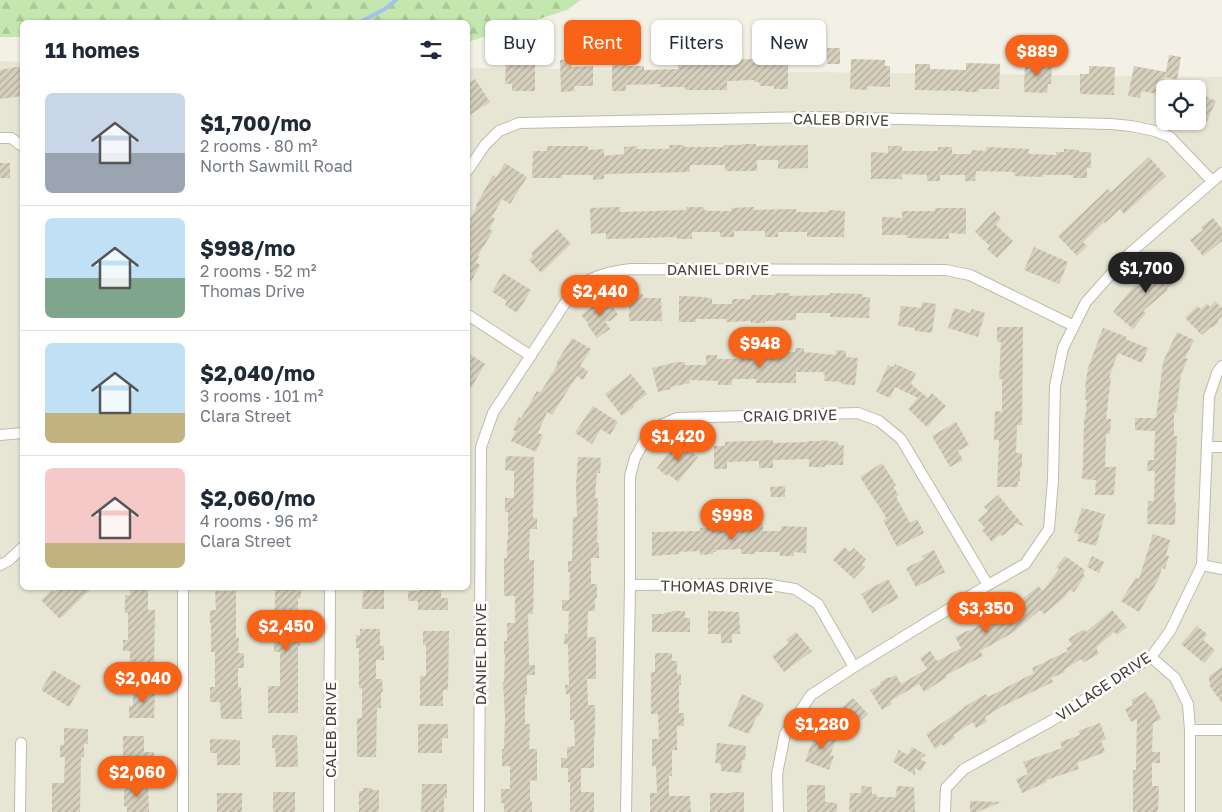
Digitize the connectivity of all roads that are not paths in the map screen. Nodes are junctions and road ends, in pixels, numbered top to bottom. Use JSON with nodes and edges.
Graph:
{"nodes":[{"id":1,"x":0,"y":138,"type":"edge"},
{"id":2,"x":20,"y":145,"type":"edge"},
{"id":3,"x":470,"y":167,"type":"edge"},
{"id":4,"x":1222,"y":173,"type":"edge"},
{"id":5,"x":1212,"y":182,"type":"junction"},
{"id":6,"x":470,"y":316,"type":"edge"},
{"id":7,"x":1074,"y":326,"type":"junction"},
{"id":8,"x":530,"y":356,"type":"junction"},
{"id":9,"x":1222,"y":366,"type":"edge"},
{"id":10,"x":20,"y":433,"type":"edge"},
{"id":11,"x":0,"y":435,"type":"edge"},
{"id":12,"x":1207,"y":447,"type":"junction"},
{"id":13,"x":1222,"y":447,"type":"edge"},
{"id":14,"x":20,"y":550,"type":"edge"},
{"id":15,"x":0,"y":565,"type":"edge"},
{"id":16,"x":1202,"y":565,"type":"junction"},
{"id":17,"x":1222,"y":569,"type":"edge"},
{"id":18,"x":630,"y":585,"type":"junction"},
{"id":19,"x":988,"y":585,"type":"junction"},
{"id":20,"x":183,"y":590,"type":"edge"},
{"id":21,"x":330,"y":590,"type":"edge"},
{"id":22,"x":1151,"y":657,"type":"junction"},
{"id":23,"x":854,"y":666,"type":"junction"},
{"id":24,"x":1190,"y":730,"type":"junction"},
{"id":25,"x":1222,"y":730,"type":"edge"},
{"id":26,"x":21,"y":743,"type":"dead end"},
{"id":27,"x":20,"y":812,"type":"edge"},
{"id":28,"x":184,"y":812,"type":"edge"},
{"id":29,"x":329,"y":812,"type":"edge"},
{"id":30,"x":480,"y":812,"type":"edge"},
{"id":31,"x":626,"y":812,"type":"edge"},
{"id":32,"x":778,"y":812,"type":"edge"},
{"id":33,"x":945,"y":812,"type":"edge"},
{"id":34,"x":1190,"y":812,"type":"edge"}],
"edges":[{"from":1,"to":2,"type":"street"},
{"from":3,"to":5,"type":"street","name":"CALEB DRIVE"},
{"from":4,"to":5,"type":"street"},
{"from":5,"to":7,"type":"street"},
{"from":6,"to":8,"type":"street"},
{"from":7,"to":8,"type":"street","name":"DANIEL DRIVE"},
{"from":7,"to":19,"type":"street"},
{"from":8,"to":30,"type":"street","name":"DANIEL DRIVE"},
{"from":9,"to":12,"type":"street","name":"VILLAGE DRIVE"},
{"from":10,"to":11,"type":"street"},
{"from":12,"to":13,"type":"street"},
{"from":12,"to":16,"type":"street","name":"VILLAGE DRIVE"},
{"from":14,"to":15,"type":"street"},
{"from":16,"to":17,"type":"street"},
{"from":16,"to":22,"type":"street","name":"VILLAGE DRIVE"},
{"from":18,"to":19,"type":"street","name":"CRAIG DRIVE"},
{"from":18,"to":23,"type":"street","name":"THOMAS DRIVE"},
{"from":18,"to":31,"type":"street","name":"CRAIG DRIVE"},
{"from":19,"to":23,"type":"street"},
{"from":20,"to":28,"type":"street"},
{"from":21,"to":29,"type":"street","name":"CALEB DRIVE"},
{"from":22,"to":24,"type":"street"},
{"from":22,"to":33,"type":"street","name":"VILLAGE DRIVE"},
{"from":23,"to":32,"type":"street"},
{"from":24,"to":25,"type":"street"},
{"from":24,"to":34,"type":"street"},
{"from":26,"to":27,"type":"street"}]}
